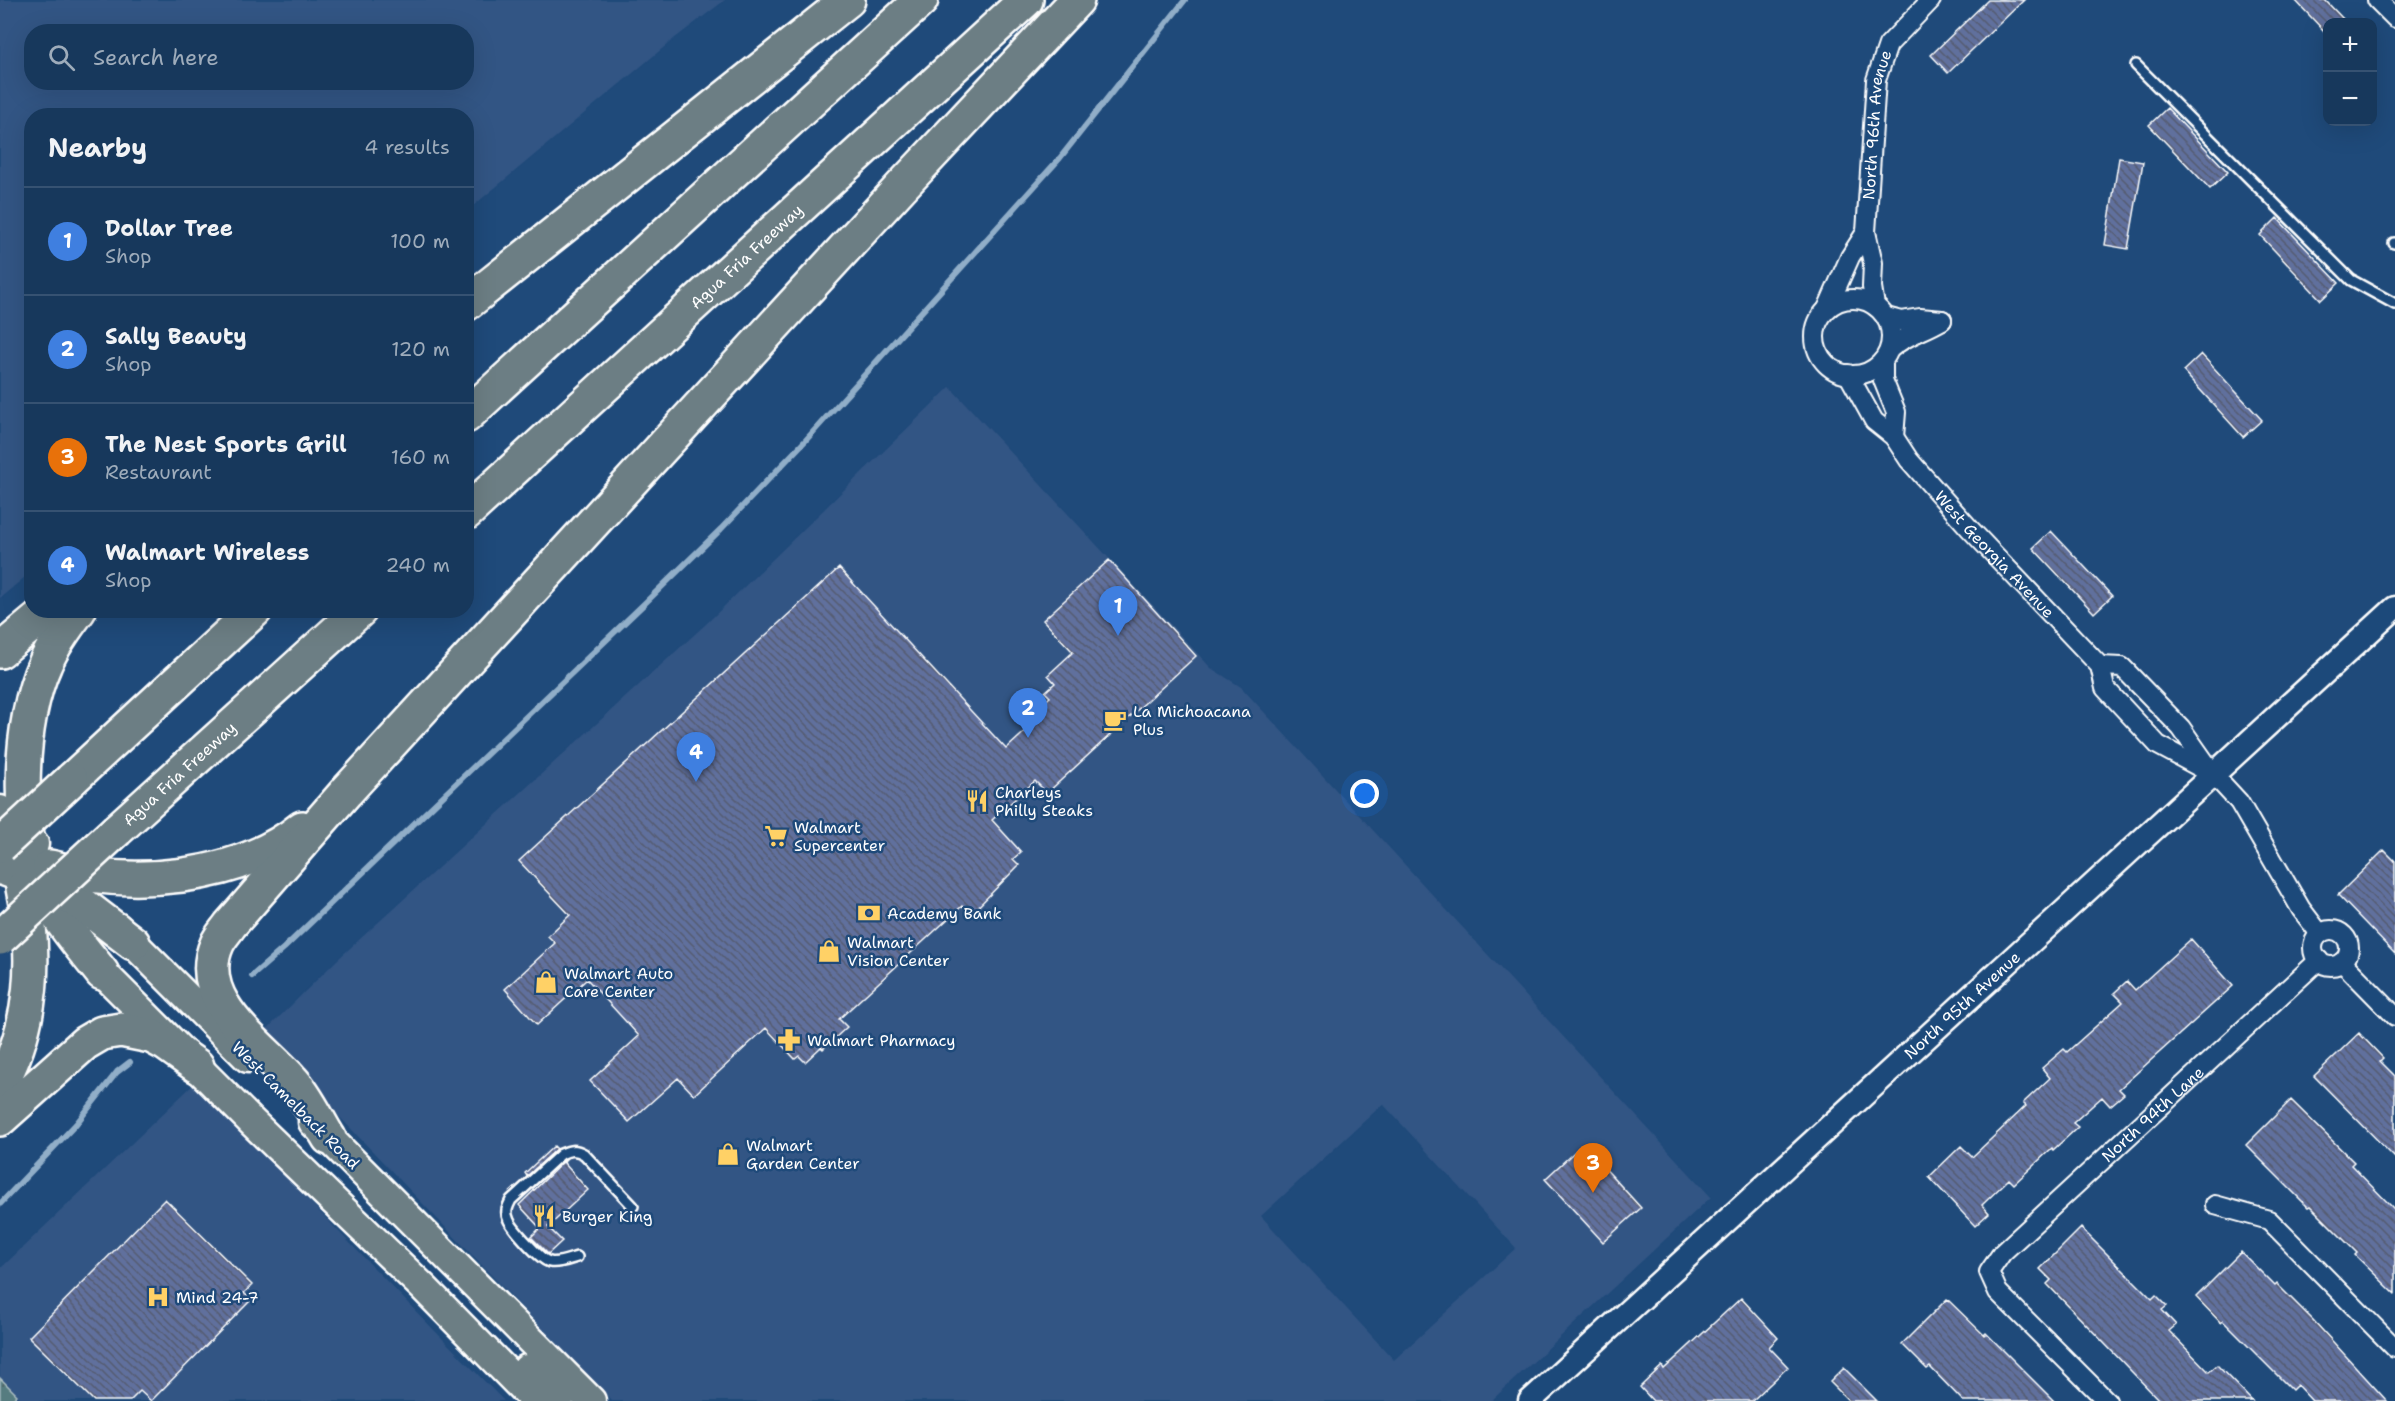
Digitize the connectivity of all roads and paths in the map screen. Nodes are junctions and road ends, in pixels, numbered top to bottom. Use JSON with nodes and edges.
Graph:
{"nodes":[{"id":1,"x":848,"y":0,"type":"edge"},
{"id":2,"x":921,"y":0,"type":"edge"},
{"id":3,"x":1026,"y":0,"type":"edge"},
{"id":4,"x":1077,"y":0,"type":"edge"},
{"id":5,"x":1931,"y":0,"type":"edge"},
{"id":6,"x":2377,"y":0,"type":"edge"},
{"id":7,"x":2395,"y":18,"type":"edge"},
{"id":8,"x":2136,"y":65,"type":"dead end"},
{"id":9,"x":1866,"y":232,"type":"junction"},
{"id":10,"x":474,"y":298,"type":"edge"},
{"id":11,"x":2395,"y":304,"type":"edge"},
{"id":12,"x":1827,"y":309,"type":"junction"},
{"id":13,"x":1881,"y":311,"type":"junction"},
{"id":14,"x":1886,"y":355,"type":"junction"},
{"id":15,"x":1848,"y":374,"type":"junction"},
{"id":16,"x":474,"y":409,"type":"edge"},
{"id":17,"x":1894,"y":437,"type":"junction"},
{"id":18,"x":474,"y":506,"type":"edge"},
{"id":19,"x":2395,"y":608,"type":"edge"},
{"id":20,"x":39,"y":618,"type":"edge"},
{"id":21,"x":73,"y":618,"type":"edge"},
{"id":22,"x":246,"y":618,"type":"edge"},
{"id":23,"x":351,"y":618,"type":"edge"},
{"id":24,"x":0,"y":651,"type":"edge"},
{"id":25,"x":2100,"y":666,"type":"junction"},
{"id":26,"x":2214,"y":775,"type":"junction"},
{"id":27,"x":346,"y":792,"type":"junction"},
{"id":28,"x":0,"y":810,"type":"edge"},
{"id":29,"x":0,"y":825,"type":"edge"},
{"id":30,"x":20,"y":865,"type":"edge"},
{"id":31,"x":2320,"y":934,"type":"junction"},
{"id":32,"x":0,"y":938,"type":"edge"},
{"id":33,"x":133,"y":942,"type":"joint"},
{"id":34,"x":2319,"y":960,"type":"junction"},
{"id":35,"x":2342,"y":962,"type":"junction"},
{"id":36,"x":102,"y":973,"type":"joint"},
{"id":37,"x":2395,"y":1016,"type":"edge"},
{"id":38,"x":197,"y":1066,"type":"junction"},
{"id":39,"x":0,"y":1085,"type":"edge"},
{"id":40,"x":0,"y":1119,"type":"edge"},
{"id":41,"x":329,"y":1138,"type":"junction"},
{"id":42,"x":2215,"y":1205,"type":"dead end"},
{"id":43,"x":633,"y":1206,"type":"dead end"},
{"id":44,"x":578,"y":1257,"type":"dead end"},
{"id":45,"x":399,"y":1264,"type":"junction"},
{"id":46,"x":2395,"y":1348,"type":"edge"},
{"id":47,"x":535,"y":1401,"type":"edge"},
{"id":48,"x":559,"y":1401,"type":"edge"},
{"id":49,"x":591,"y":1401,"type":"edge"},
{"id":50,"x":1530,"y":1401,"type":"edge"},
{"id":51,"x":2108,"y":1401,"type":"edge"}],
"edges":[{"from":1,"to":10,"type":"highway"},
{"from":2,"to":16,"type":"highway"},
{"from":3,"to":18,"type":"highway","name":"Agua Fria Freeway"},
{"from":4,"to":27,"type":"highway"},
{"from":5,"to":9,"type":"street","name":"North 96th Avenue"},
{"from":6,"to":7,"type":"street"},
{"from":8,"to":11,"type":"lane"},
{"from":9,"to":12,"type":"street","name":"North 96th Avenue"},
{"from":9,"to":13,"type":"street","name":"North 96th Avenue"},
{"from":12,"to":13,"type":"street"},
{"from":12,"to":15,"type":"street"},
{"from":13,"to":14,"type":"street"},
{"from":13,"to":14,"type":"street"},
{"from":14,"to":15,"type":"street"},
{"from":14,"to":17,"type":"street"},
{"from":15,"to":17,"type":"street","name":"West Georgia Avenue"},
{"from":17,"to":25,"type":"street","name":"West Georgia Avenue"},
{"from":19,"to":26,"type":"street","name":"North 95th Avenue"},
{"from":20,"to":24,"type":"highway"},
{"from":21,"to":30,"type":"highway"},
{"from":22,"to":30,"type":"highway","bridge":true},
{"from":23,"to":32,"type":"highway","name":"Agua Fria Freeway","bridge":true},
{"from":25,"to":26,"type":"street","name":"West Georgia Avenue"},
{"from":25,"to":26,"type":"street","name":"West Georgia Avenue"},
{"from":26,"to":31,"type":"street","name":"West Georgia Avenue"},
{"from":26,"to":50,"type":"street","name":"North 95th Avenue"},
{"from":27,"to":30,"type":"highway"},
{"from":27,"to":41,"type":"highway"},
{"from":28,"to":30,"type":"main road"},
{"from":29,"to":30,"type":"highway"},
{"from":30,"to":33,"type":"highway"},
{"from":30,"to":36,"type":"highway"},
{"from":30,"to":39,"type":"highway"},
{"from":31,"to":34,"type":"street"},
{"from":31,"to":35,"type":"street"},
{"from":33,"to":41,"type":"main road","name":"West Camelback Road"},
{"from":34,"to":35,"type":"street"},
{"from":34,"to":51,"type":"street","name":"North 94th Lane"},
{"from":35,"to":37,"type":"street"},
{"from":36,"to":38,"type":"main road"},
{"from":38,"to":40,"type":"highway"},
{"from":38,"to":45,"type":"main road"},
{"from":41,"to":49,"type":"main road","name":"West Camelback Road"},
{"from":42,"to":46,"type":"street"},
{"from":43,"to":44,"type":"lane"},
{"from":45,"to":47,"type":"main road"},
{"from":45,"to":48,"type":"main road"}]}
